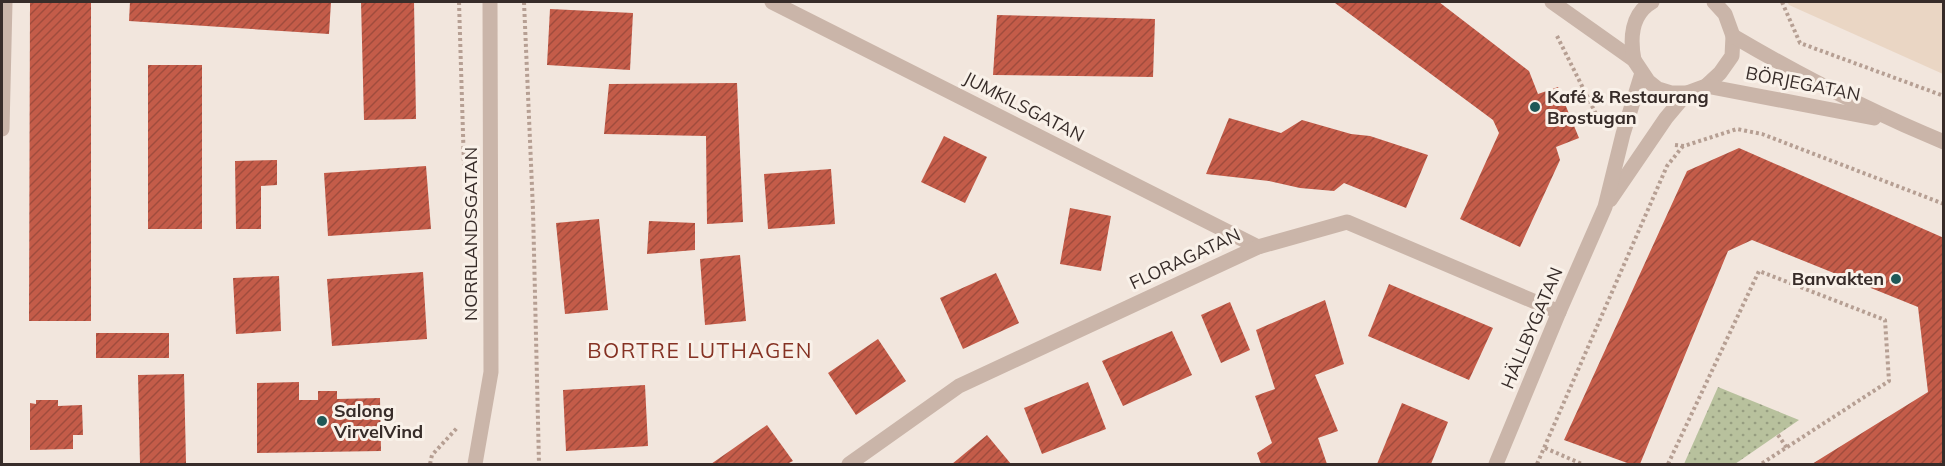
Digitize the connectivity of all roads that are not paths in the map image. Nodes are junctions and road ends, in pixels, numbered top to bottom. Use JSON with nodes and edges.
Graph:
{"nodes":[{"id":1,"x":4,"y":2,"type":"edge"},
{"id":2,"x":490,"y":2,"type":"edge"},
{"id":3,"x":772,"y":2,"type":"edge"},
{"id":4,"x":1552,"y":2,"type":"edge"},
{"id":5,"x":1645,"y":2,"type":"edge"},
{"id":6,"x":1714,"y":2,"type":"edge"},
{"id":7,"x":1726,"y":8,"type":"edge"},
{"id":8,"x":1733,"y":36,"type":"junction"},
{"id":9,"x":1638,"y":67,"type":"junction"},
{"id":10,"x":1706,"y":86,"type":"junction"},
{"id":11,"x":1687,"y":93,"type":"junction"},
{"id":12,"x":1892,"y":121,"type":"junction"},
{"id":13,"x":2,"y":129,"type":"edge"},
{"id":14,"x":1944,"y":142,"type":"edge"},
{"id":15,"x":1605,"y":207,"type":"junction"},
{"id":16,"x":1258,"y":247,"type":"junction"},
{"id":17,"x":1558,"y":312,"type":"junction"},
{"id":18,"x":475,"y":465,"type":"edge"},
{"id":19,"x":849,"y":465,"type":"edge"},
{"id":20,"x":1496,"y":465,"type":"edge"}],
"edges":[{"from":1,"to":13,"type":"street"},
{"from":2,"to":18,"type":"street","name":"NORRLANDSGATAN"},
{"from":3,"to":16,"type":"street","name":"JUMKILSGATAN"},
{"from":4,"to":9,"type":"street"},
{"from":5,"to":9,"type":"street"},
{"from":6,"to":7,"type":"street"},
{"from":7,"to":8,"type":"street"},
{"from":8,"to":10,"type":"street","name":"BÖRJEGATAN"},
{"from":8,"to":12,"type":"street","name":"BÖRJEGATAN"},
{"from":9,"to":11,"type":"street"},
{"from":9,"to":15,"type":"street","name":"HÄLLBYGATAN"},
{"from":10,"to":11,"type":"street","name":"BÖRJEGATAN"},
{"from":10,"to":12,"type":"street","name":"BÖRJEGATAN"},
{"from":11,"to":15,"type":"street","name":"HÄLLBYGATAN"},
{"from":12,"to":14,"type":"street","name":"BÖRJEGATAN"},
{"from":15,"to":17,"type":"street","name":"HÄLLBYGATAN"},
{"from":16,"to":17,"type":"street","name":"FLORAGATAN"},
{"from":16,"to":19,"type":"street","name":"FLORAGATAN"},
{"from":17,"to":20,"type":"street","name":"HÄLLBYGATAN"}]}
